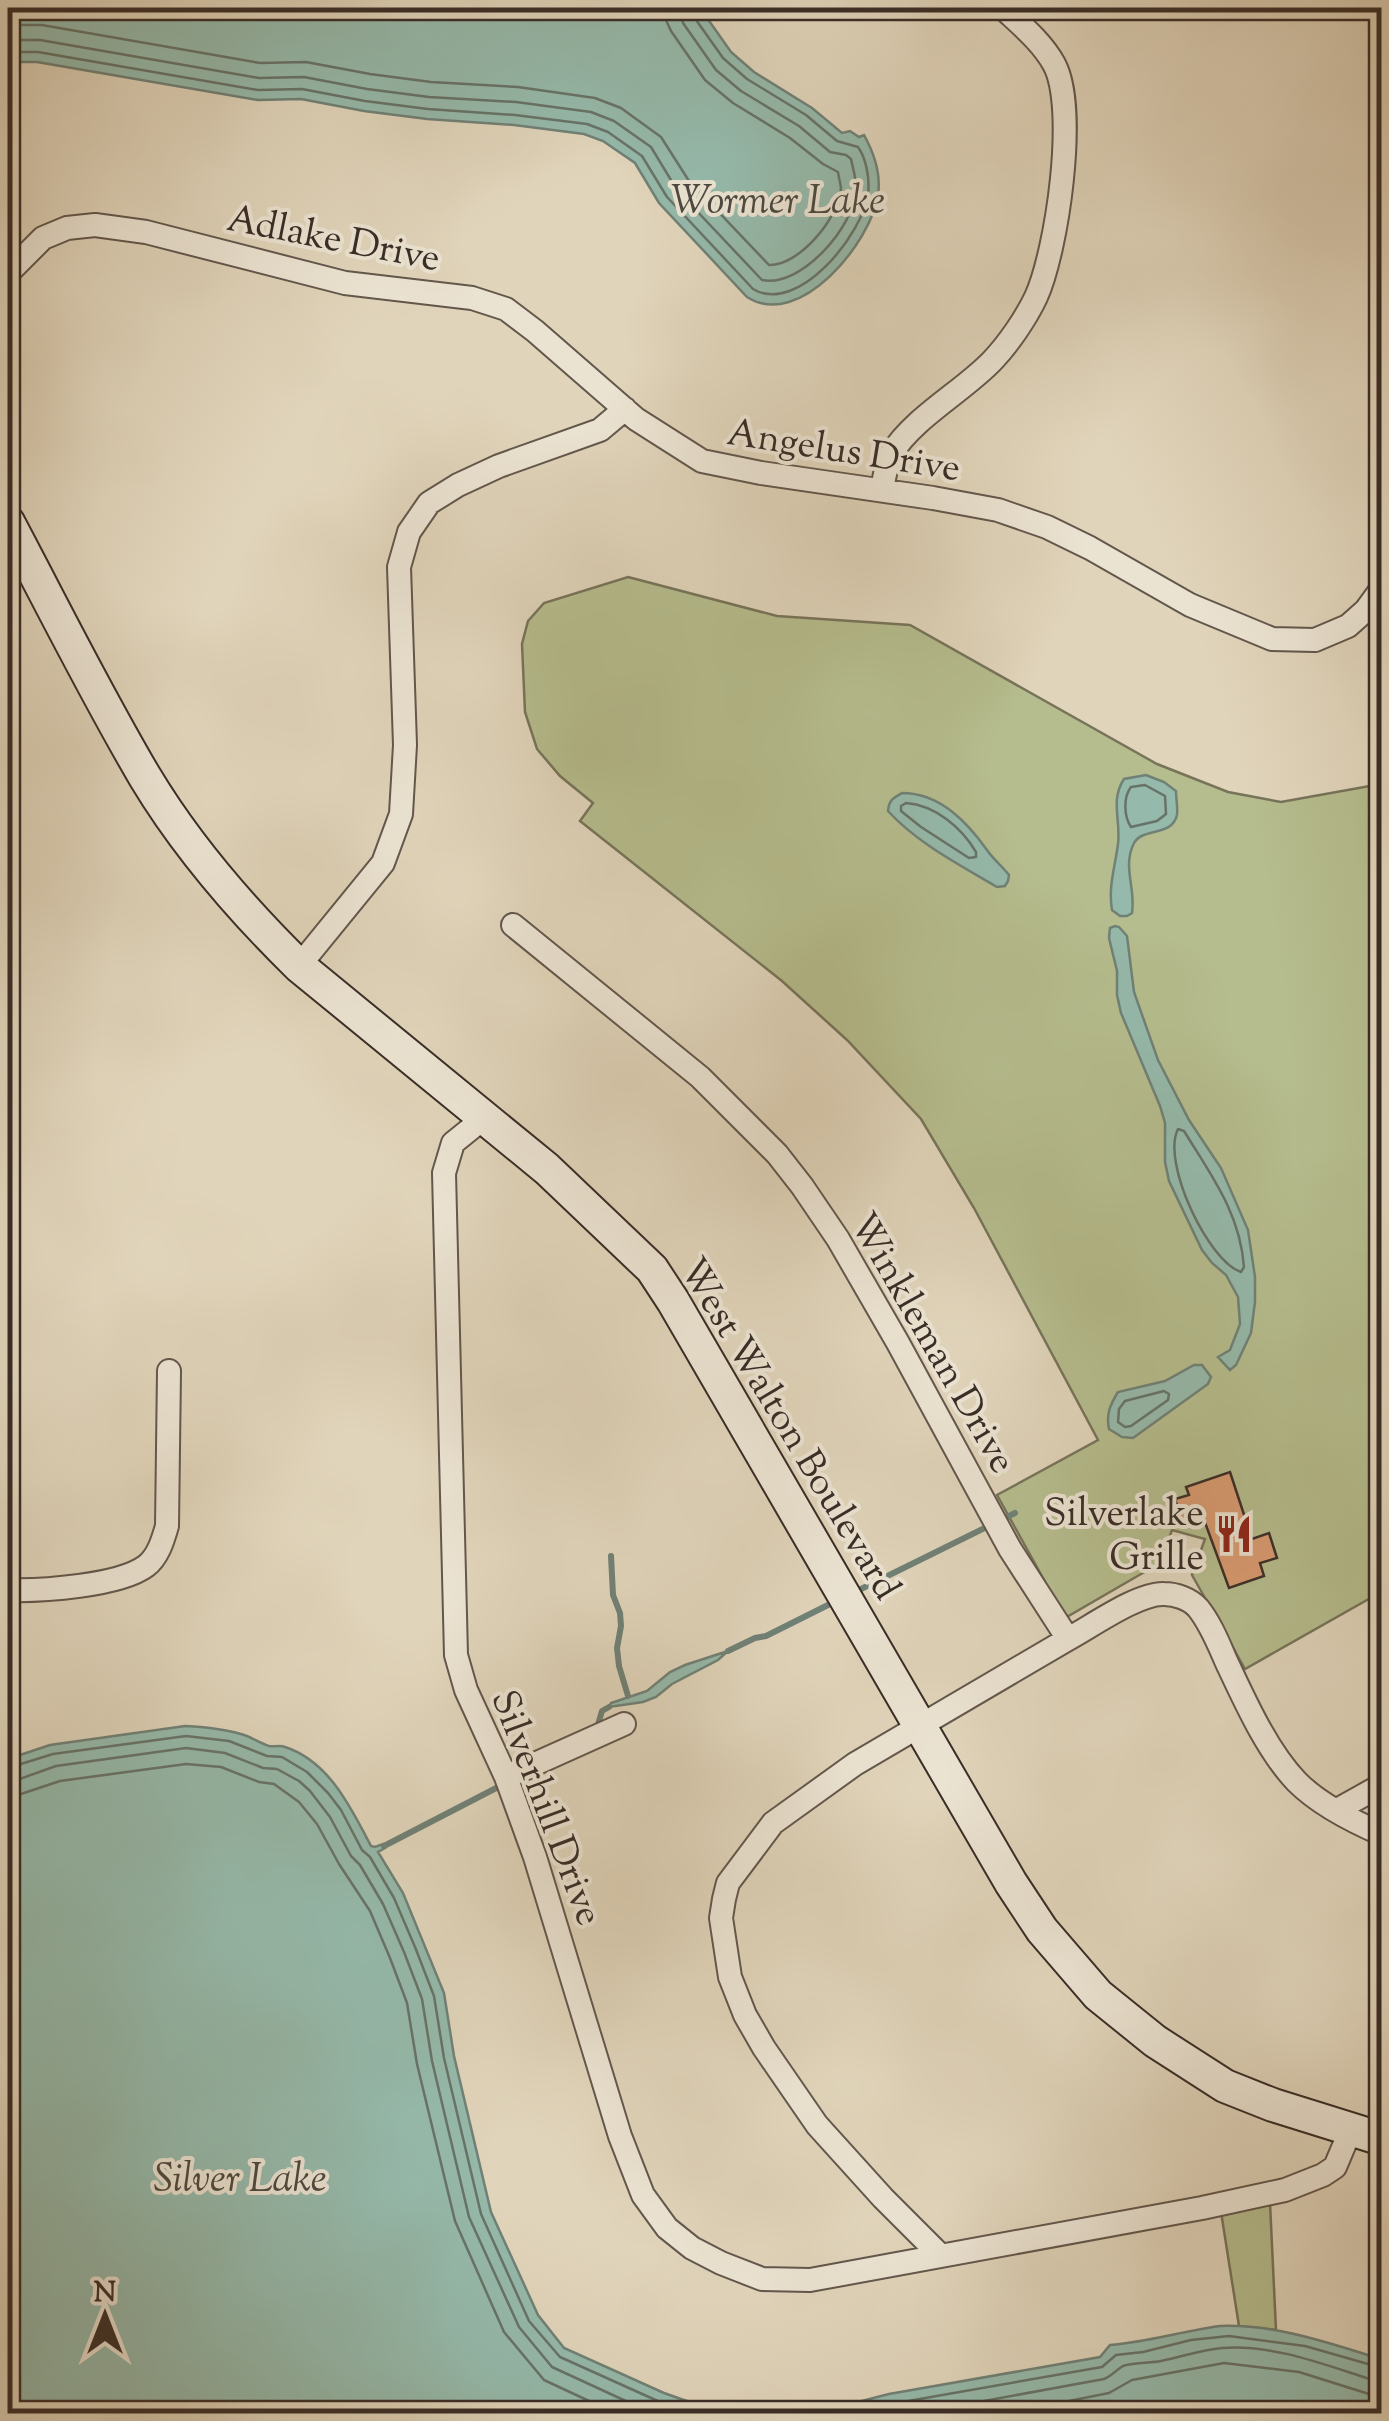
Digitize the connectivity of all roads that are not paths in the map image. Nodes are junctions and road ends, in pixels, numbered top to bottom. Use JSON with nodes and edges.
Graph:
{"nodes":[{"id":1,"x":1003,"y":8,"type":"edge"},
{"id":2,"x":8,"y":270,"type":"edge"},
{"id":3,"x":625,"y":409,"type":"junction"},
{"id":4,"x":882,"y":490,"type":"junction"},
{"id":5,"x":8,"y":522,"type":"edge"},
{"id":6,"x":1382,"y":588,"type":"edge"},
{"id":7,"x":513,"y":926,"type":"dead end"},
{"id":8,"x":299,"y":966,"type":"junction"},
{"id":9,"x":484,"y":1118,"type":"junction"},
{"id":10,"x":169,"y":1371,"type":"dead end"},
{"id":11,"x":8,"y":1590,"type":"edge"},
{"id":12,"x":1068,"y":1639,"type":"junction"},
{"id":13,"x":624,"y":1724,"type":"dead end"},
{"id":14,"x":921,"y":1727,"type":"junction"},
{"id":15,"x":506,"y":1777,"type":"junction"},
{"id":16,"x":1382,"y":1785,"type":"edge"},
{"id":17,"x":1336,"y":1810,"type":"junction"},
{"id":18,"x":1382,"y":1834,"type":"edge"},
{"id":19,"x":1366,"y":2134,"type":"edge"},
{"id":20,"x":941,"y":2256,"type":"junction"}],
"edges":[{"from":1,"to":4,"type":"street"},
{"from":2,"to":3,"type":"street","name":"Adlake Drive"},
{"from":3,"to":4,"type":"street","name":"Angelus Drive"},
{"from":3,"to":8,"type":"street"},
{"from":4,"to":6,"type":"street","name":"Angelus Drive"},
{"from":5,"to":8,"type":"main road","name":"West Walton Boulevard"},
{"from":7,"to":12,"type":"street","name":"Winkleman Drive"},
{"from":8,"to":9,"type":"main road","name":"West Walton Boulevard"},
{"from":9,"to":14,"type":"main road","name":"West Walton Boulevard"},
{"from":9,"to":15,"type":"street","name":"Silverhill Drive"},
{"from":10,"to":11,"type":"street"},
{"from":12,"to":14,"type":"street"},
{"from":12,"to":17,"type":"street"},
{"from":13,"to":15,"type":"street"},
{"from":14,"to":19,"type":"main road","name":"West Walton Boulevard"},
{"from":14,"to":20,"type":"street"},
{"from":15,"to":20,"type":"street","name":"Silverhill Drive"},
{"from":16,"to":17,"type":"street"},
{"from":17,"to":18,"type":"street"},
{"from":19,"to":20,"type":"street","name":"Silverhill Drive"}]}
